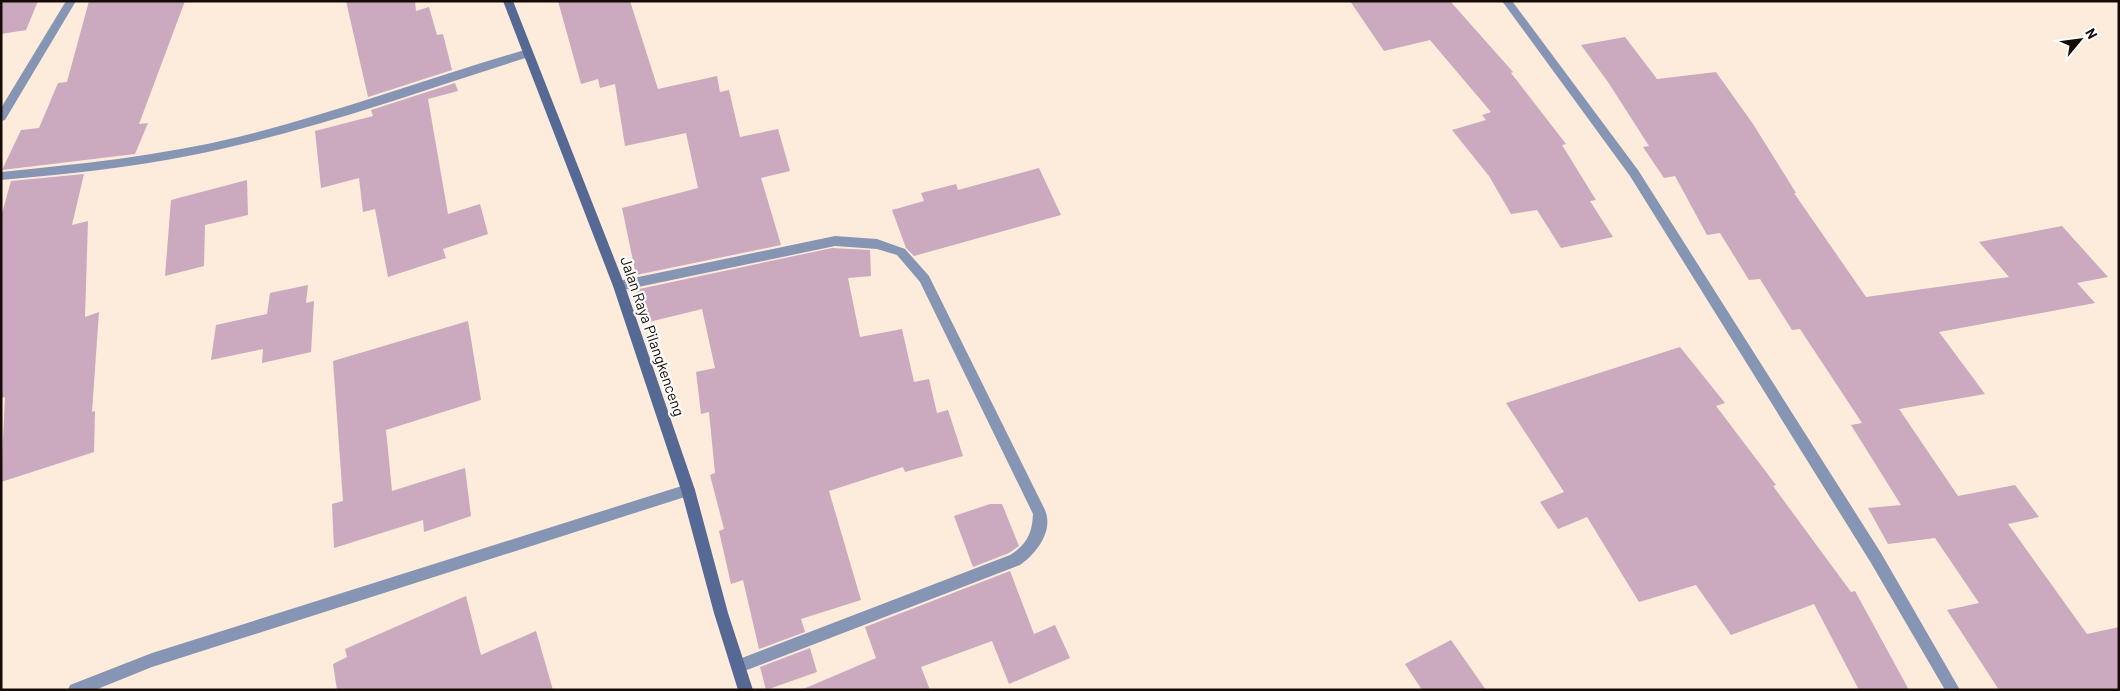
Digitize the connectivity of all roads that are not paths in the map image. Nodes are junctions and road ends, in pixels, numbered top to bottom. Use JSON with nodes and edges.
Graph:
{"nodes":[{"id":1,"x":71,"y":1,"type":"edge"},
{"id":2,"x":508,"y":1,"type":"edge"},
{"id":3,"x":1507,"y":1,"type":"edge"},
{"id":4,"x":528,"y":53,"type":"junction"},
{"id":5,"x":1,"y":118,"type":"edge"},
{"id":6,"x":1,"y":176,"type":"edge"},
{"id":7,"x":620,"y":286,"type":"junction"},
{"id":8,"x":688,"y":490,"type":"junction"},
{"id":9,"x":739,"y":666,"type":"junction"},
{"id":10,"x":75,"y":690,"type":"edge"},
{"id":11,"x":746,"y":690,"type":"edge"},
{"id":12,"x":1953,"y":690,"type":"edge"}],
"edges":[{"from":1,"to":5,"type":"street"},
{"from":2,"to":4,"type":"main road","name":"Jalan Raya Pilangkenceng"},
{"from":3,"to":12,"type":"street"},
{"from":4,"to":6,"type":"street"},
{"from":4,"to":7,"type":"main road","name":"Jalan Raya Pilangkenceng"},
{"from":7,"to":8,"type":"main road","name":"Jalan Raya Pilangkenceng"},
{"from":7,"to":9,"type":"street"},
{"from":8,"to":9,"type":"main road","name":"Jalan Raya Pilangkenceng"},
{"from":8,"to":10,"type":"street"},
{"from":9,"to":11,"type":"main road","name":"Jalan Raya Pilangkenceng"}]}
